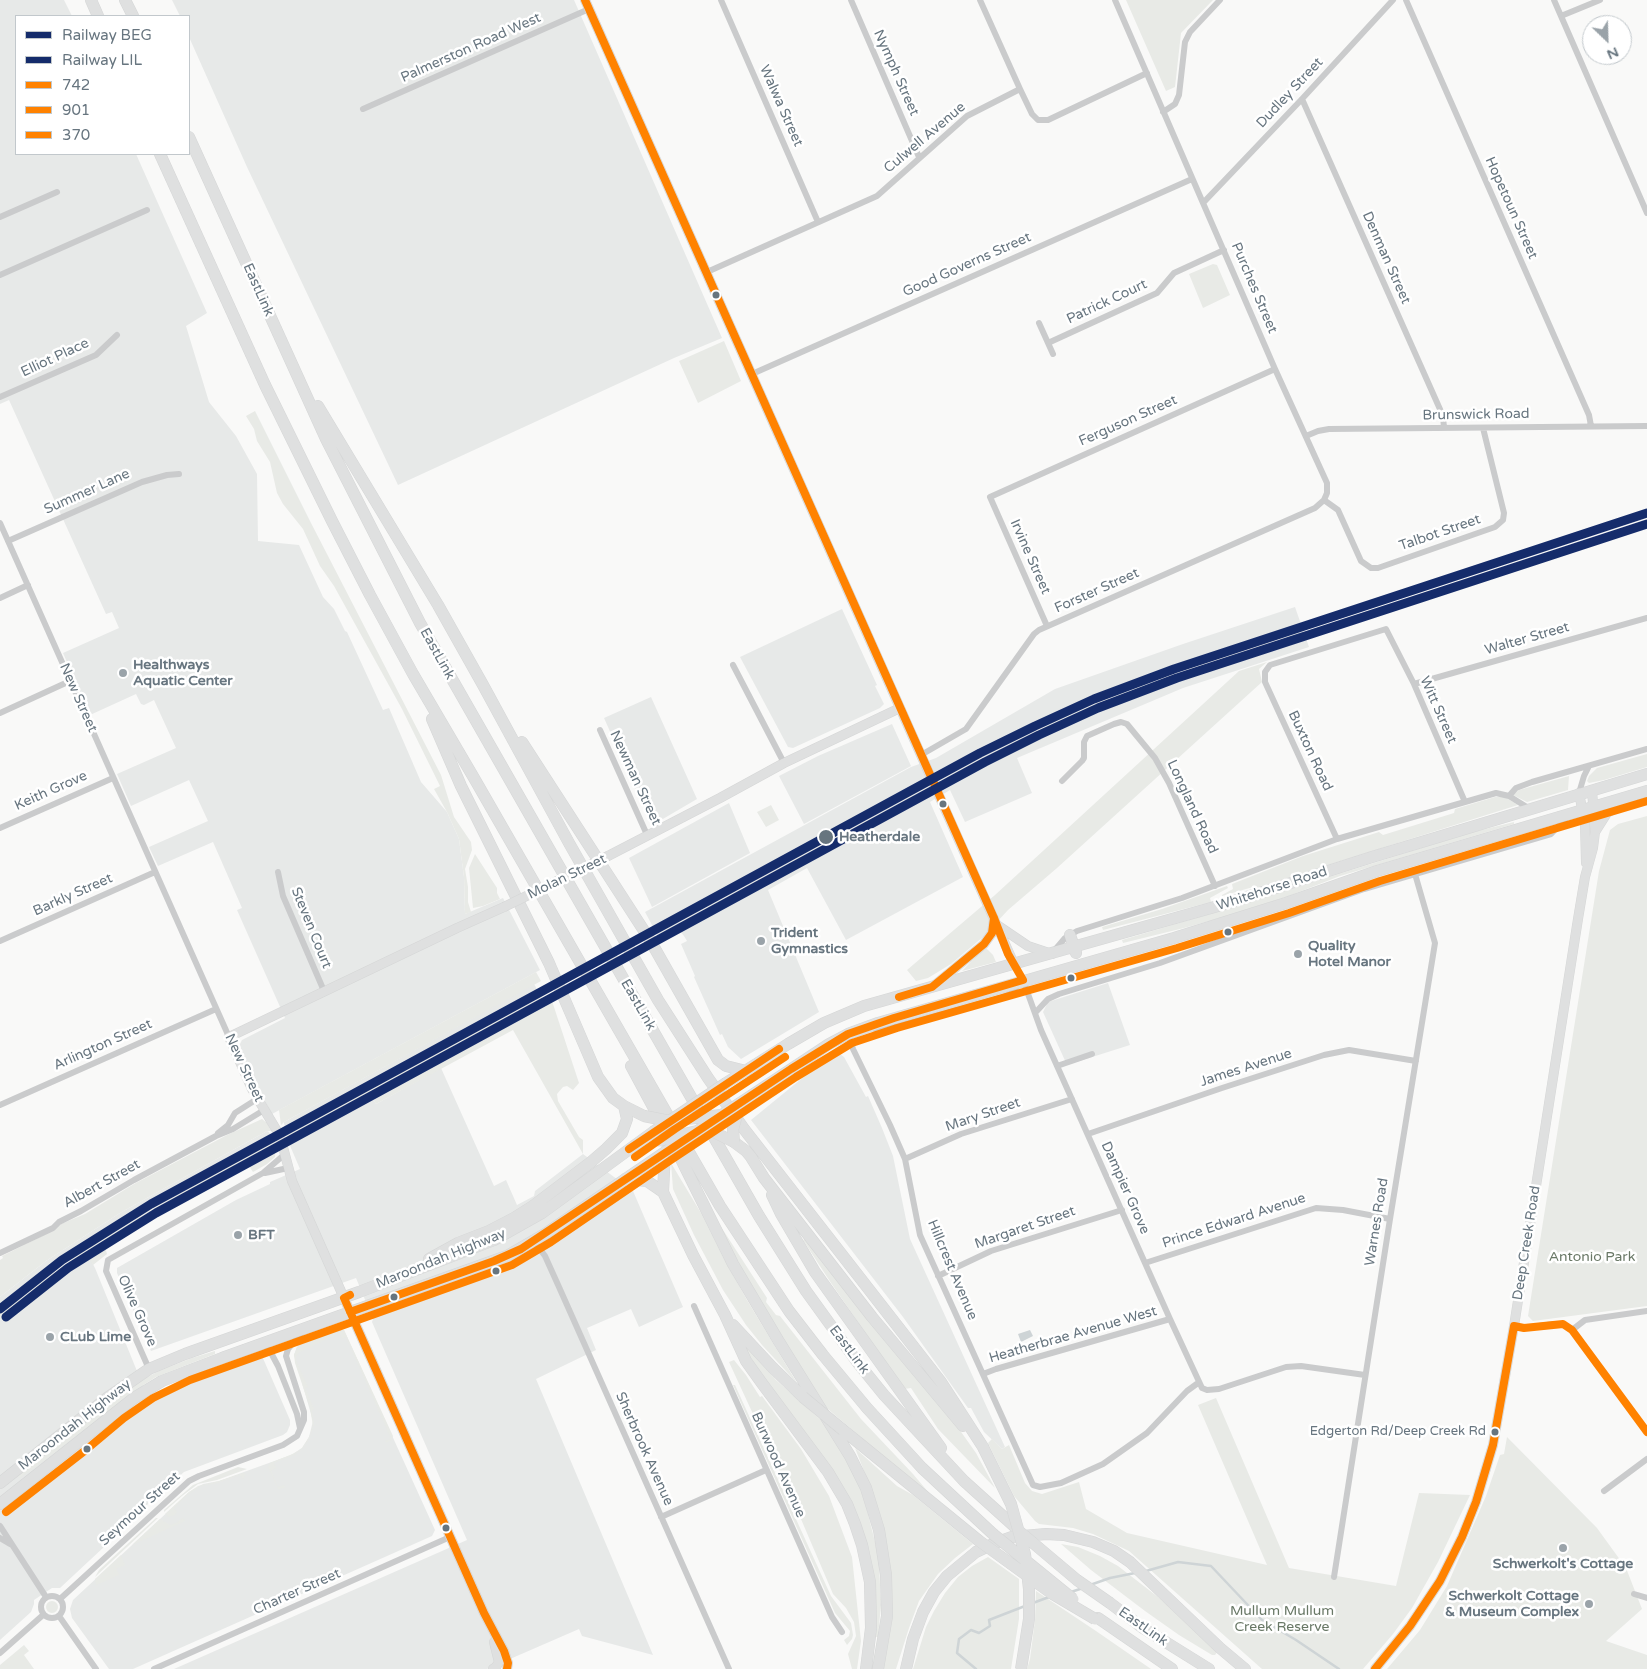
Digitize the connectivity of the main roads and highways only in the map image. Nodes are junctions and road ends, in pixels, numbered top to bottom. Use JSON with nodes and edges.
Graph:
{"nodes":[{"id":1,"x":91,"y":0,"type":"edge"},
{"id":2,"x":126,"y":0,"type":"edge"},
{"id":3,"x":587,"y":4,"type":"edge"},
{"id":4,"x":98,"y":15,"type":"edge"},
{"id":5,"x":133,"y":15,"type":"edge"},
{"id":6,"x":190,"y":139,"type":"edge"},
{"id":7,"x":160,"y":155,"type":"edge"},
{"id":8,"x":289,"y":357,"type":"junction"},
{"id":9,"x":413,"y":674,"type":"junction"},
{"id":10,"x":484,"y":685,"type":"junction"},
{"id":11,"x":900,"y":708,"type":"junction"},
{"id":12,"x":1647,"y":774,"type":"edge"},
{"id":13,"x":1592,"y":790,"type":"junction"},
{"id":14,"x":1644,"y":792,"type":"edge"},
{"id":15,"x":1579,"y":793,"type":"junction"},
{"id":16,"x":1588,"y":809,"type":"junction"},
{"id":17,"x":1595,"y":832,"type":"junction"},
{"id":18,"x":528,"y":872,"type":"junction"},
{"id":19,"x":1585,"y":877,"type":"junction"},
{"id":20,"x":995,"y":922,"type":"junction"},
{"id":21,"x":1070,"y":935,"type":"road end"},
{"id":22,"x":1074,"y":947,"type":"junction"},
{"id":23,"x":1052,"y":954,"type":"junction"},
{"id":24,"x":1014,"y":964,"type":"junction"},
{"id":25,"x":1079,"y":964,"type":"junction"},
{"id":26,"x":1023,"y":980,"type":"junction"},
{"id":27,"x":932,"y":988,"type":"junction"},
{"id":28,"x":229,"y":1037,"type":"joint"},
{"id":29,"x":746,"y":1071,"type":"junction"},
{"id":30,"x":740,"y":1103,"type":"junction"},
{"id":31,"x":624,"y":1106,"type":"junction"},
{"id":32,"x":722,"y":1115,"type":"junction"},
{"id":33,"x":674,"y":1120,"type":"junction"},
{"id":34,"x":697,"y":1131,"type":"junction"},
{"id":35,"x":661,"y":1136,"type":"junction"},
{"id":36,"x":734,"y":1142,"type":"junction"},
{"id":37,"x":665,"y":1152,"type":"junction"},
{"id":38,"x":764,"y":1178,"type":"junction"},
{"id":39,"x":625,"y":1179,"type":"junction"},
{"id":40,"x":663,"y":1192,"type":"junction"},
{"id":41,"x":409,"y":1273,"type":"junction"},
{"id":42,"x":344,"y":1298,"type":"junction"},
{"id":43,"x":350,"y":1312,"type":"junction"},
{"id":44,"x":725,"y":1315,"type":"junction"},
{"id":45,"x":185,"y":1354,"type":"junction"},
{"id":46,"x":983,"y":1447,"type":"junction"},
{"id":47,"x":45,"y":1469,"type":"junction"},
{"id":48,"x":964,"y":1481,"type":"junction"},
{"id":49,"x":0,"y":1483,"type":"edge"},
{"id":50,"x":0,"y":1495,"type":"edge"},
{"id":51,"x":0,"y":1504,"type":"edge"},
{"id":52,"x":484,"y":1613,"type":"junction"},
{"id":53,"x":1097,"y":1619,"type":"junction"},
{"id":54,"x":497,"y":1667,"type":"edge"},
{"id":55,"x":506,"y":1669,"type":"edge"},
{"id":56,"x":866,"y":1669,"type":"edge"},
{"id":57,"x":878,"y":1669,"type":"edge"},
{"id":58,"x":906,"y":1669,"type":"edge"},
{"id":59,"x":1021,"y":1669,"type":"edge"},
{"id":60,"x":1172,"y":1669,"type":"edge"},
{"id":61,"x":1208,"y":1669,"type":"edge"},
{"id":62,"x":1245,"y":1669,"type":"edge"},
{"id":63,"x":1375,"y":1669,"type":"edge"}],
"edges":[{"from":1,"to":4,"type":"highway"},
{"from":2,"to":5,"type":"highway"},
{"from":3,"to":11,"type":"main road"},
{"from":6,"to":8,"type":"highway","name":"EastLink"},
{"from":7,"to":9,"type":"highway","name":"EastLink"},
{"from":8,"to":10,"type":"highway"},
{"from":8,"to":48,"type":"highway","name":"EastLink"},
{"from":9,"to":18,"type":"highway","name":"EastLink"},
{"from":9,"to":31,"type":"highway"},
{"from":10,"to":29,"type":"highway"},
{"from":10,"to":46,"type":"highway"},
{"from":11,"to":20,"type":"main road"},
{"from":11,"to":28,"type":"main road","name":"Molan Street","bridge":true},
{"from":12,"to":13,"type":"highway","name":"Whitehorse Road"},
{"from":13,"to":15,"type":"highway","name":"Whitehorse Road"},
{"from":13,"to":16,"type":"main road","name":"Deep Creek Road"},
{"from":14,"to":16,"type":"highway","name":"Whitehorse Road"},
{"from":14,"to":17,"type":"main road"},
{"from":15,"to":16,"type":"main road","name":"Deep Creek Road"},
{"from":15,"to":22,"type":"highway","name":"Whitehorse Road"},
{"from":16,"to":17,"type":"main road","name":"Deep Creek Road"},
{"from":16,"to":19,"type":"main road","name":"Deep Creek Road"},
{"from":16,"to":25,"type":"highway","name":"Whitehorse Road"},
{"from":17,"to":19,"type":"main road","name":"Deep Creek Road"},
{"from":18,"to":53,"type":"highway","name":"EastLink","bridge":true},
{"from":18,"to":57,"type":"highway"},
{"from":19,"to":63,"type":"main road","name":"Deep Creek Road"},
{"from":20,"to":23,"type":"main road"},
{"from":20,"to":24,"type":"main road"},
{"from":20,"to":27,"type":"main road"},
{"from":21,"to":22,"type":"highway"},
{"from":22,"to":23,"type":"highway","name":"Whitehorse Road"},
{"from":22,"to":25,"type":"highway"},
{"from":23,"to":24,"type":"highway","name":"Whitehorse Road"},
{"from":24,"to":26,"type":"highway"},
{"from":24,"to":27,"type":"highway","name":"Maroondah Highway"},
{"from":25,"to":26,"type":"highway","name":"Whitehorse Road"},
{"from":26,"to":30,"type":"highway","name":"Maroondah Highway"},
{"from":27,"to":29,"type":"highway","name":"Maroondah Highway"},
{"from":28,"to":42,"type":"main road","name":"New Street"},
{"from":29,"to":33,"type":"highway","name":"Maroondah Highway","bridge":true},
{"from":30,"to":32,"type":"highway","name":"Maroondah Highway","bridge":true},
{"from":30,"to":36,"type":"highway","bridge":true},
{"from":31,"to":33,"type":"highway","bridge":true},
{"from":31,"to":41,"type":"highway"},
{"from":32,"to":33,"type":"highway","bridge":true},
{"from":32,"to":34,"type":"highway","name":"Maroondah Highway","bridge":true},
{"from":33,"to":35,"type":"highway","name":"Maroondah Highway","bridge":true},
{"from":33,"to":35,"type":"highway","bridge":true},
{"from":34,"to":35,"type":"highway","bridge":true},
{"from":34,"to":36,"type":"highway","bridge":true},
{"from":34,"to":37,"type":"highway","name":"Maroondah Highway","bridge":true},
{"from":35,"to":37,"type":"highway","bridge":true},
{"from":35,"to":41,"type":"highway","name":"Maroondah Highway"},
{"from":36,"to":38,"type":"highway"},
{"from":37,"to":39,"type":"highway","name":"Maroondah Highway"},
{"from":37,"to":40,"type":"highway"},
{"from":38,"to":46,"type":"highway"},
{"from":38,"to":48,"type":"highway"},
{"from":39,"to":40,"type":"highway"},
{"from":39,"to":43,"type":"highway","name":"Maroondah Highway"},
{"from":40,"to":44,"type":"highway"},
{"from":41,"to":42,"type":"highway","name":"Maroondah Highway"},
{"from":42,"to":43,"type":"main road","name":"New Street"},
{"from":42,"to":45,"type":"highway","name":"Maroondah Highway"},
{"from":43,"to":45,"type":"highway"},
{"from":43,"to":47,"type":"highway","name":"Maroondah Highway"},
{"from":43,"to":52,"type":"main road","name":"New Street"},
{"from":44,"to":53,"type":"highway","bridge":true},
{"from":44,"to":56,"type":"highway"},
{"from":45,"to":49,"type":"highway","name":"Maroondah Highway"},
{"from":46,"to":59,"type":"highway","bridge":true},
{"from":47,"to":50,"type":"highway"},
{"from":47,"to":51,"type":"highway","name":"Maroondah Highway"},
{"from":48,"to":61,"type":"highway","name":"EastLink","bridge":true},
{"from":52,"to":54,"type":"main road","name":"New Street"},
{"from":52,"to":55,"type":"main road","name":"New Street"},
{"from":53,"to":60,"type":"highway","name":"EastLink"},
{"from":58,"to":62,"type":"highway"}]}
